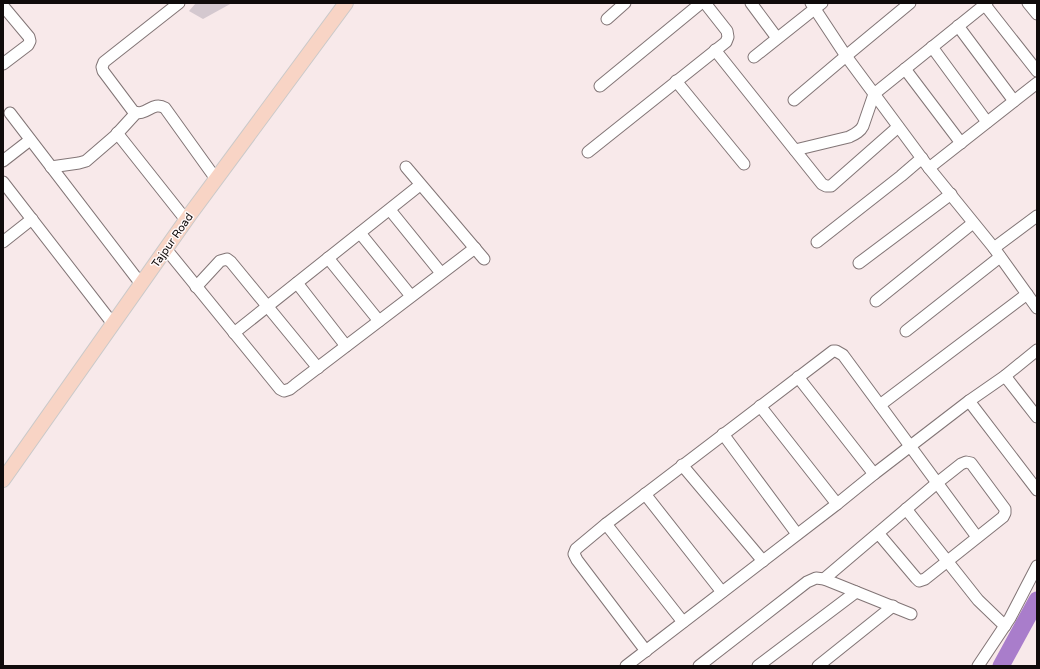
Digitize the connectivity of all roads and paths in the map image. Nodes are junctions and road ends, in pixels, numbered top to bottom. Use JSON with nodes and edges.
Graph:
{"nodes":[{"id":1,"x":179,"y":3,"type":"edge"},
{"id":2,"x":346,"y":3,"type":"edge"},
{"id":3,"x":625,"y":3,"type":"edge"},
{"id":4,"x":701,"y":3,"type":"edge"},
{"id":5,"x":705,"y":3,"type":"edge"},
{"id":6,"x":751,"y":3,"type":"edge"},
{"id":7,"x":910,"y":3,"type":"edge"},
{"id":8,"x":1028,"y":3,"type":"edge"},
{"id":9,"x":986,"y":4,"type":"edge"},
{"id":10,"x":816,"y":5,"type":"edge"},
{"id":11,"x":3,"y":6,"type":"edge"},
{"id":12,"x":1037,"y":14,"type":"edge"},
{"id":13,"x":607,"y":18,"type":"dead end"},
{"id":14,"x":958,"y":26,"type":"junction"},
{"id":15,"x":777,"y":38,"type":"junction"},
{"id":16,"x":932,"y":47,"type":"junction"},
{"id":17,"x":715,"y":50,"type":"junction"},
{"id":18,"x":846,"y":56,"type":"junction"},
{"id":19,"x":754,"y":57,"type":"dead end"},
{"id":20,"x":3,"y":64,"type":"edge"},
{"id":21,"x":905,"y":69,"type":"junction"},
{"id":22,"x":1037,"y":71,"type":"edge"},
{"id":23,"x":676,"y":82,"type":"junction"},
{"id":24,"x":1037,"y":84,"type":"edge"},
{"id":25,"x":600,"y":86,"type":"dead end"},
{"id":26,"x":874,"y":94,"type":"junction"},
{"id":27,"x":794,"y":100,"type":"dead end"},
{"id":28,"x":1014,"y":101,"type":"junction"},
{"id":29,"x":10,"y":113,"type":"dead end"},
{"id":30,"x":136,"y":113,"type":"junction"},
{"id":31,"x":987,"y":122,"type":"junction"},
{"id":32,"x":898,"y":127,"type":"junction"},
{"id":33,"x":117,"y":133,"type":"junction"},
{"id":34,"x":30,"y":140,"type":"junction"},
{"id":35,"x":961,"y":143,"type":"junction"},
{"id":36,"x":795,"y":150,"type":"junction"},
{"id":37,"x":588,"y":152,"type":"dead end"},
{"id":38,"x":922,"y":158,"type":"junction"},
{"id":39,"x":3,"y":161,"type":"edge"},
{"id":40,"x":744,"y":164,"type":"dead end"},
{"id":41,"x":51,"y":167,"type":"junction"},
{"id":42,"x":406,"y":167,"type":"dead end"},
{"id":43,"x":930,"y":168,"type":"junction"},
{"id":44,"x":216,"y":179,"type":"junction"},
{"id":45,"x":3,"y":182,"type":"edge"},
{"id":46,"x":420,"y":185,"type":"junction"},
{"id":47,"x":950,"y":194,"type":"junction"},
{"id":48,"x":390,"y":210,"type":"junction"},
{"id":49,"x":1037,"y":216,"type":"edge"},
{"id":50,"x":32,"y":219,"type":"junction"},
{"id":51,"x":186,"y":220,"type":"junction"},
{"id":52,"x":974,"y":223,"type":"junction"},
{"id":53,"x":360,"y":233,"type":"junction"},
{"id":54,"x":3,"y":242,"type":"edge"},
{"id":55,"x":817,"y":242,"type":"dead end"},
{"id":56,"x":475,"y":248,"type":"junction"},
{"id":57,"x":166,"y":249,"type":"junction"},
{"id":58,"x":997,"y":253,"type":"junction"},
{"id":59,"x":328,"y":258,"type":"junction"},
{"id":60,"x":484,"y":259,"type":"dead end"},
{"id":61,"x":859,"y":263,"type":"dead end"},
{"id":62,"x":441,"y":274,"type":"junction"},
{"id":63,"x":297,"y":283,"type":"junction"},
{"id":64,"x":141,"y":284,"type":"junction"},
{"id":65,"x":196,"y":287,"type":"junction"},
{"id":66,"x":1027,"y":294,"type":"junction"},
{"id":67,"x":411,"y":296,"type":"junction"},
{"id":68,"x":876,"y":301,"type":"dead end"},
{"id":69,"x":267,"y":306,"type":"junction"},
{"id":70,"x":1037,"y":308,"type":"edge"},
{"id":71,"x":379,"y":321,"type":"junction"},
{"id":72,"x":113,"y":324,"type":"junction"},
{"id":73,"x":906,"y":330,"type":"dead end"},
{"id":74,"x":234,"y":333,"type":"junction"},
{"id":75,"x":346,"y":346,"type":"junction"},
{"id":76,"x":1037,"y":350,"type":"edge"},
{"id":77,"x":318,"y":368,"type":"junction"},
{"id":78,"x":1005,"y":376,"type":"junction"},
{"id":79,"x":798,"y":377,"type":"junction"},
{"id":80,"x":969,"y":401,"type":"junction"},
{"id":81,"x":880,"y":405,"type":"junction"},
{"id":82,"x":760,"y":406,"type":"junction"},
{"id":83,"x":1037,"y":417,"type":"edge"},
{"id":84,"x":723,"y":434,"type":"junction"},
{"id":85,"x":910,"y":446,"type":"junction"},
{"id":86,"x":682,"y":465,"type":"junction"},
{"id":87,"x":874,"y":474,"type":"junction"},
{"id":88,"x":3,"y":480,"type":"edge"},
{"id":89,"x":937,"y":483,"type":"junction"},
{"id":90,"x":1037,"y":490,"type":"edge"},
{"id":91,"x":644,"y":494,"type":"junction"},
{"id":92,"x":837,"y":504,"type":"junction"},
{"id":93,"x":906,"y":509,"type":"junction"},
{"id":94,"x":606,"y":524,"type":"junction"},
{"id":95,"x":878,"y":533,"type":"junction"},
{"id":96,"x":797,"y":534,"type":"junction"},
{"id":97,"x":978,"y":537,"type":"junction"},
{"id":98,"x":763,"y":561,"type":"junction"},
{"id":99,"x":947,"y":562,"type":"junction"},
{"id":100,"x":1037,"y":566,"type":"edge"},
{"id":101,"x":824,"y":579,"type":"junction"},
{"id":102,"x":722,"y":592,"type":"junction"},
{"id":103,"x":856,"y":592,"type":"junction"},
{"id":104,"x":892,"y":606,"type":"junction"},
{"id":105,"x":911,"y":614,"type":"dead end"},
{"id":106,"x":683,"y":622,"type":"junction"},
{"id":107,"x":1005,"y":626,"type":"junction"},
{"id":108,"x":646,"y":651,"type":"junction"},
{"id":109,"x":626,"y":666,"type":"edge"},
{"id":110,"x":699,"y":666,"type":"edge"},
{"id":111,"x":758,"y":666,"type":"edge"},
{"id":112,"x":818,"y":666,"type":"edge"},
{"id":113,"x":978,"y":666,"type":"edge"}],
"edges":[{"from":1,"to":30,"type":"street"},
{"from":2,"to":44,"type":"main road","name":"Tajpur Road"},
{"from":3,"to":13,"type":"street"},
{"from":4,"to":25,"type":"street"},
{"from":5,"to":17,"type":"street"},
{"from":6,"to":15,"type":"street"},
{"from":7,"to":18,"type":"street"},
{"from":8,"to":12,"type":"street"},
{"from":9,"to":14,"type":"street"},
{"from":9,"to":22,"type":"street"},
{"from":10,"to":15,"type":"street"},
{"from":10,"to":18,"type":"street"},
{"from":11,"to":20,"type":"street"},
{"from":14,"to":16,"type":"street"},
{"from":14,"to":28,"type":"street"},
{"from":15,"to":19,"type":"street"},
{"from":16,"to":21,"type":"street"},
{"from":16,"to":31,"type":"street"},
{"from":17,"to":23,"type":"street"},
{"from":17,"to":36,"type":"street"},
{"from":18,"to":26,"type":"street"},
{"from":18,"to":27,"type":"street"},
{"from":21,"to":26,"type":"street"},
{"from":21,"to":35,"type":"street"},
{"from":23,"to":37,"type":"street"},
{"from":23,"to":40,"type":"street"},
{"from":24,"to":28,"type":"street"},
{"from":26,"to":32,"type":"street"},
{"from":26,"to":36,"type":"street"},
{"from":28,"to":31,"type":"street"},
{"from":29,"to":34,"type":"street"},
{"from":30,"to":33,"type":"street"},
{"from":30,"to":44,"type":"street"},
{"from":31,"to":35,"type":"street"},
{"from":32,"to":36,"type":"street"},
{"from":32,"to":38,"type":"street"},
{"from":33,"to":41,"type":"street"},
{"from":33,"to":51,"type":"street"},
{"from":34,"to":39,"type":"street"},
{"from":34,"to":41,"type":"street"},
{"from":35,"to":43,"type":"street"},
{"from":38,"to":43,"type":"street"},
{"from":38,"to":55,"type":"street"},
{"from":41,"to":64,"type":"street"},
{"from":42,"to":46,"type":"street"},
{"from":43,"to":47,"type":"street"},
{"from":44,"to":51,"type":"main road","name":"Tajpur Road"},
{"from":45,"to":50,"type":"street"},
{"from":46,"to":48,"type":"street"},
{"from":46,"to":56,"type":"street"},
{"from":47,"to":52,"type":"street"},
{"from":47,"to":61,"type":"street"},
{"from":48,"to":53,"type":"street"},
{"from":48,"to":62,"type":"street"},
{"from":49,"to":58,"type":"street"},
{"from":50,"to":54,"type":"street"},
{"from":50,"to":72,"type":"street"},
{"from":51,"to":57,"type":"main road","name":"Tajpur Road"},
{"from":52,"to":58,"type":"street"},
{"from":52,"to":68,"type":"street"},
{"from":53,"to":59,"type":"street"},
{"from":53,"to":67,"type":"street"},
{"from":56,"to":60,"type":"street"},
{"from":56,"to":62,"type":"street"},
{"from":57,"to":64,"type":"main road","name":"Tajpur Road"},
{"from":57,"to":65,"type":"street"},
{"from":58,"to":66,"type":"street"},
{"from":58,"to":73,"type":"street"},
{"from":59,"to":63,"type":"street"},
{"from":59,"to":71,"type":"street"},
{"from":62,"to":67,"type":"street"},
{"from":63,"to":69,"type":"street"},
{"from":63,"to":75,"type":"street"},
{"from":64,"to":72,"type":"main road","name":"Tajpur Road"},
{"from":65,"to":69,"type":"street"},
{"from":65,"to":74,"type":"street"},
{"from":66,"to":70,"type":"street"},
{"from":66,"to":81,"type":"street"},
{"from":67,"to":71,"type":"street"},
{"from":69,"to":74,"type":"street"},
{"from":69,"to":77,"type":"street"},
{"from":71,"to":75,"type":"street"},
{"from":72,"to":88,"type":"main road","name":"Tajpur Road"},
{"from":74,"to":77,"type":"street"},
{"from":75,"to":77,"type":"street"},
{"from":76,"to":78,"type":"street"},
{"from":78,"to":80,"type":"street"},
{"from":78,"to":83,"type":"street"},
{"from":79,"to":81,"type":"street"},
{"from":79,"to":82,"type":"street"},
{"from":79,"to":87,"type":"street"},
{"from":80,"to":85,"type":"street"},
{"from":80,"to":90,"type":"street"},
{"from":81,"to":85,"type":"street"},
{"from":82,"to":84,"type":"street"},
{"from":82,"to":92,"type":"street"},
{"from":84,"to":86,"type":"street"},
{"from":84,"to":96,"type":"street"},
{"from":85,"to":87,"type":"street"},
{"from":85,"to":89,"type":"street"},
{"from":86,"to":91,"type":"street"},
{"from":86,"to":98,"type":"street"},
{"from":87,"to":92,"type":"street"},
{"from":89,"to":93,"type":"street"},
{"from":89,"to":97,"type":"street"},
{"from":89,"to":97,"type":"street"},
{"from":91,"to":94,"type":"street"},
{"from":91,"to":102,"type":"street"},
{"from":92,"to":96,"type":"street"},
{"from":93,"to":95,"type":"street"},
{"from":93,"to":99,"type":"street"},
{"from":94,"to":106,"type":"street"},
{"from":94,"to":108,"type":"street"},
{"from":95,"to":99,"type":"street"},
{"from":95,"to":101,"type":"street"},
{"from":96,"to":98,"type":"street"},
{"from":97,"to":99,"type":"street"},
{"from":98,"to":102,"type":"street"},
{"from":99,"to":107,"type":"street"},
{"from":100,"to":107,"type":"street"},
{"from":101,"to":103,"type":"street"},
{"from":101,"to":110,"type":"street"},
{"from":102,"to":106,"type":"street"},
{"from":103,"to":104,"type":"street"},
{"from":103,"to":111,"type":"street"},
{"from":104,"to":105,"type":"street"},
{"from":104,"to":112,"type":"street"},
{"from":106,"to":108,"type":"street"},
{"from":107,"to":113,"type":"street"},
{"from":108,"to":109,"type":"street"}]}
